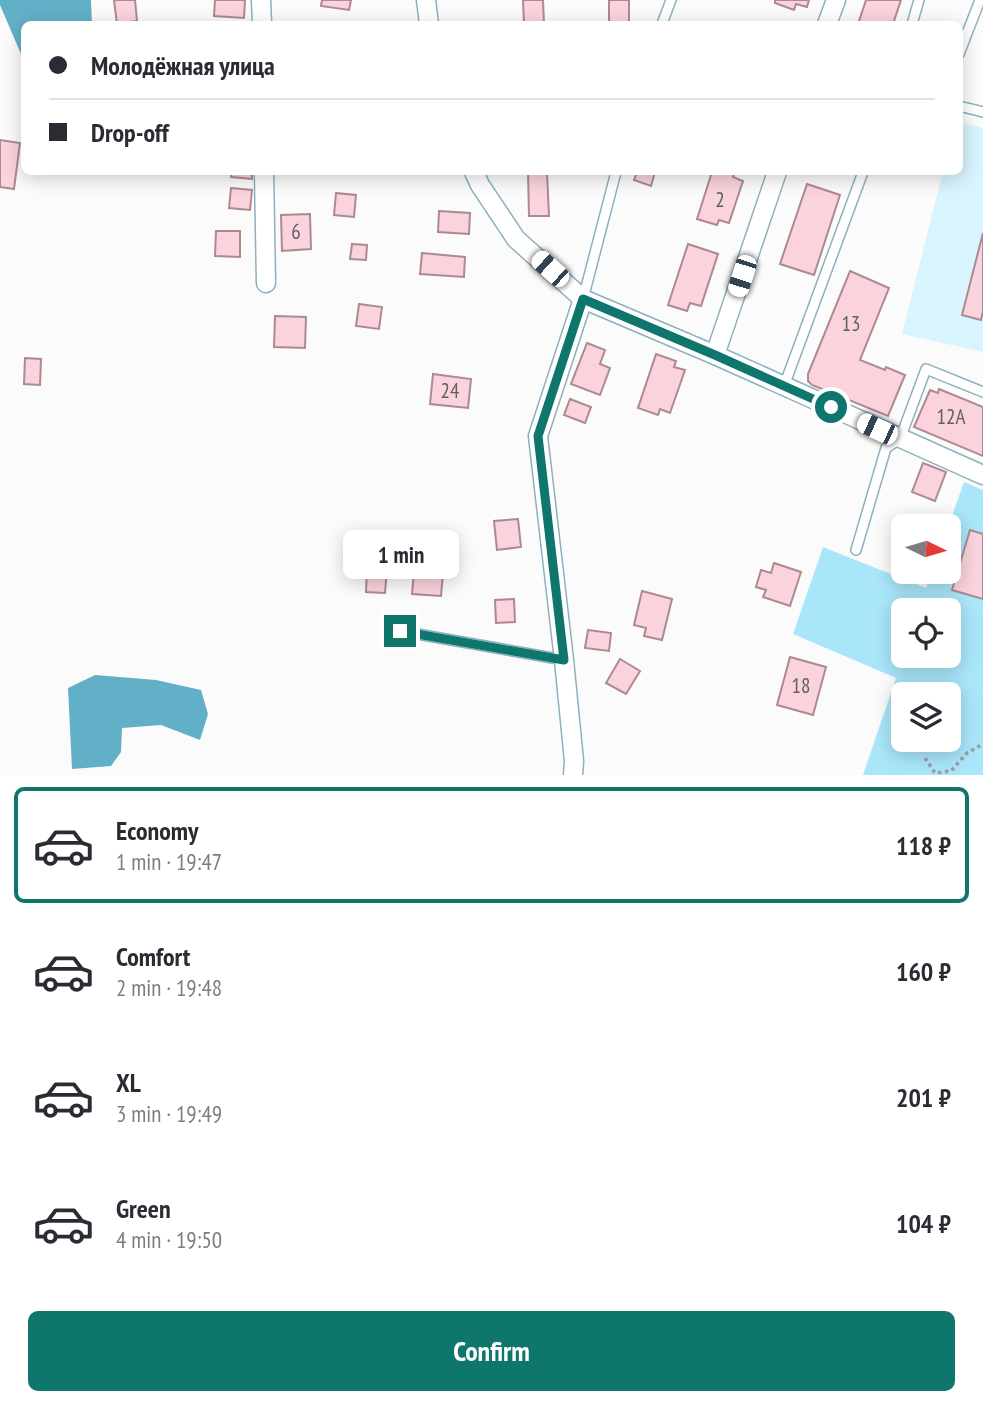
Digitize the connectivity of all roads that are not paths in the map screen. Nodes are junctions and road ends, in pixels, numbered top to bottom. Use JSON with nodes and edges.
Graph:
{"nodes":[{"id":1,"x":261,"y":0,"type":"edge"},
{"id":2,"x":426,"y":0,"type":"edge"},
{"id":3,"x":671,"y":0,"type":"edge"},
{"id":4,"x":836,"y":0,"type":"edge"},
{"id":5,"x":919,"y":0,"type":"edge"},
{"id":6,"x":980,"y":0,"type":"edge"},
{"id":7,"x":262,"y":21,"type":"edge"},
{"id":8,"x":429,"y":21,"type":"edge"},
{"id":9,"x":663,"y":21,"type":"edge"},
{"id":10,"x":828,"y":21,"type":"edge"},
{"id":11,"x":913,"y":21,"type":"edge"},
{"id":12,"x":963,"y":44,"type":"edge"},
{"id":13,"x":963,"y":107,"type":"edge"},
{"id":14,"x":983,"y":112,"type":"edge"},
{"id":15,"x":264,"y":175,"type":"edge"},
{"id":16,"x":475,"y":175,"type":"edge"},
{"id":17,"x":615,"y":175,"type":"edge"},
{"id":18,"x":776,"y":175,"type":"edge"},
{"id":19,"x":862,"y":175,"type":"edge"},
{"id":20,"x":266,"y":283,"type":"dead end"},
{"id":21,"x":583,"y":299,"type":"junction"},
{"id":22,"x":715,"y":355,"type":"junction"},
{"id":23,"x":784,"y":386,"type":"junction"},
{"id":24,"x":983,"y":392,"type":"edge"},
{"id":25,"x":901,"y":439,"type":"junction"},
{"id":26,"x":983,"y":475,"type":"edge"},
{"id":27,"x":856,"y":550,"type":"dead end"},
{"id":28,"x":400,"y":631,"type":"dead end"},
{"id":29,"x":564,"y":660,"type":"junction"},
{"id":30,"x":573,"y":775,"type":"edge"}],
"edges":[{"from":1,"to":7,"type":"street"},
{"from":2,"to":8,"type":"street"},
{"from":3,"to":9,"type":"lane"},
{"from":4,"to":10,"type":"street"},
{"from":5,"to":11,"type":"lane"},
{"from":6,"to":12,"type":"lane"},
{"from":13,"to":14,"type":"lane"},
{"from":15,"to":20,"type":"street"},
{"from":16,"to":21,"type":"street"},
{"from":17,"to":21,"type":"lane"},
{"from":18,"to":22,"type":"street"},
{"from":19,"to":23,"type":"lane"},
{"from":21,"to":22,"type":"street"},
{"from":21,"to":29,"type":"street"},
{"from":22,"to":23,"type":"street"},
{"from":23,"to":25,"type":"street"},
{"from":24,"to":25,"type":"lane"},
{"from":25,"to":26,"type":"street"},
{"from":25,"to":27,"type":"lane"},
{"from":28,"to":29,"type":"lane"},
{"from":29,"to":30,"type":"street"}]}
